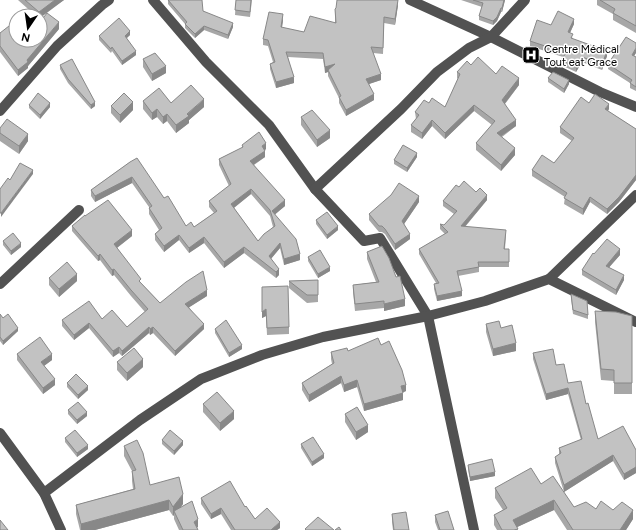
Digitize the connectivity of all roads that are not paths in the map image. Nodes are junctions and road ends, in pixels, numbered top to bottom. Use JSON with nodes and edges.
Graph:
{"nodes":[{"id":1,"x":153,"y":0,"type":"edge"},
{"id":2,"x":410,"y":0,"type":"edge"},
{"id":3,"x":525,"y":0,"type":"edge"},
{"id":4,"x":103,"y":2,"type":"edge"},
{"id":5,"x":491,"y":37,"type":"junction"},
{"id":6,"x":636,"y":107,"type":"edge"},
{"id":7,"x":0,"y":111,"type":"edge"},
{"id":8,"x":315,"y":188,"type":"junction"},
{"id":9,"x":636,"y":195,"type":"edge"},
{"id":10,"x":79,"y":210,"type":"dead end"},
{"id":11,"x":549,"y":279,"type":"junction"},
{"id":12,"x":0,"y":284,"type":"edge"},
{"id":13,"x":428,"y":316,"type":"junction"},
{"id":14,"x":636,"y":322,"type":"edge"},
{"id":15,"x":0,"y":433,"type":"edge"},
{"id":16,"x":44,"y":493,"type":"junction"},
{"id":17,"x":61,"y":530,"type":"edge"},
{"id":18,"x":474,"y":530,"type":"edge"}],
"edges":[{"from":1,"to":8,"type":"street"},
{"from":2,"to":5,"type":"street"},
{"from":3,"to":5,"type":"street"},
{"from":4,"to":7,"type":"street"},
{"from":5,"to":6,"type":"street"},
{"from":5,"to":8,"type":"street"},
{"from":8,"to":13,"type":"street"},
{"from":9,"to":11,"type":"street"},
{"from":10,"to":12,"type":"street"},
{"from":11,"to":13,"type":"street"},
{"from":11,"to":14,"type":"street"},
{"from":13,"to":16,"type":"street"},
{"from":13,"to":18,"type":"street"},
{"from":15,"to":16,"type":"street"},
{"from":16,"to":17,"type":"street"}]}
